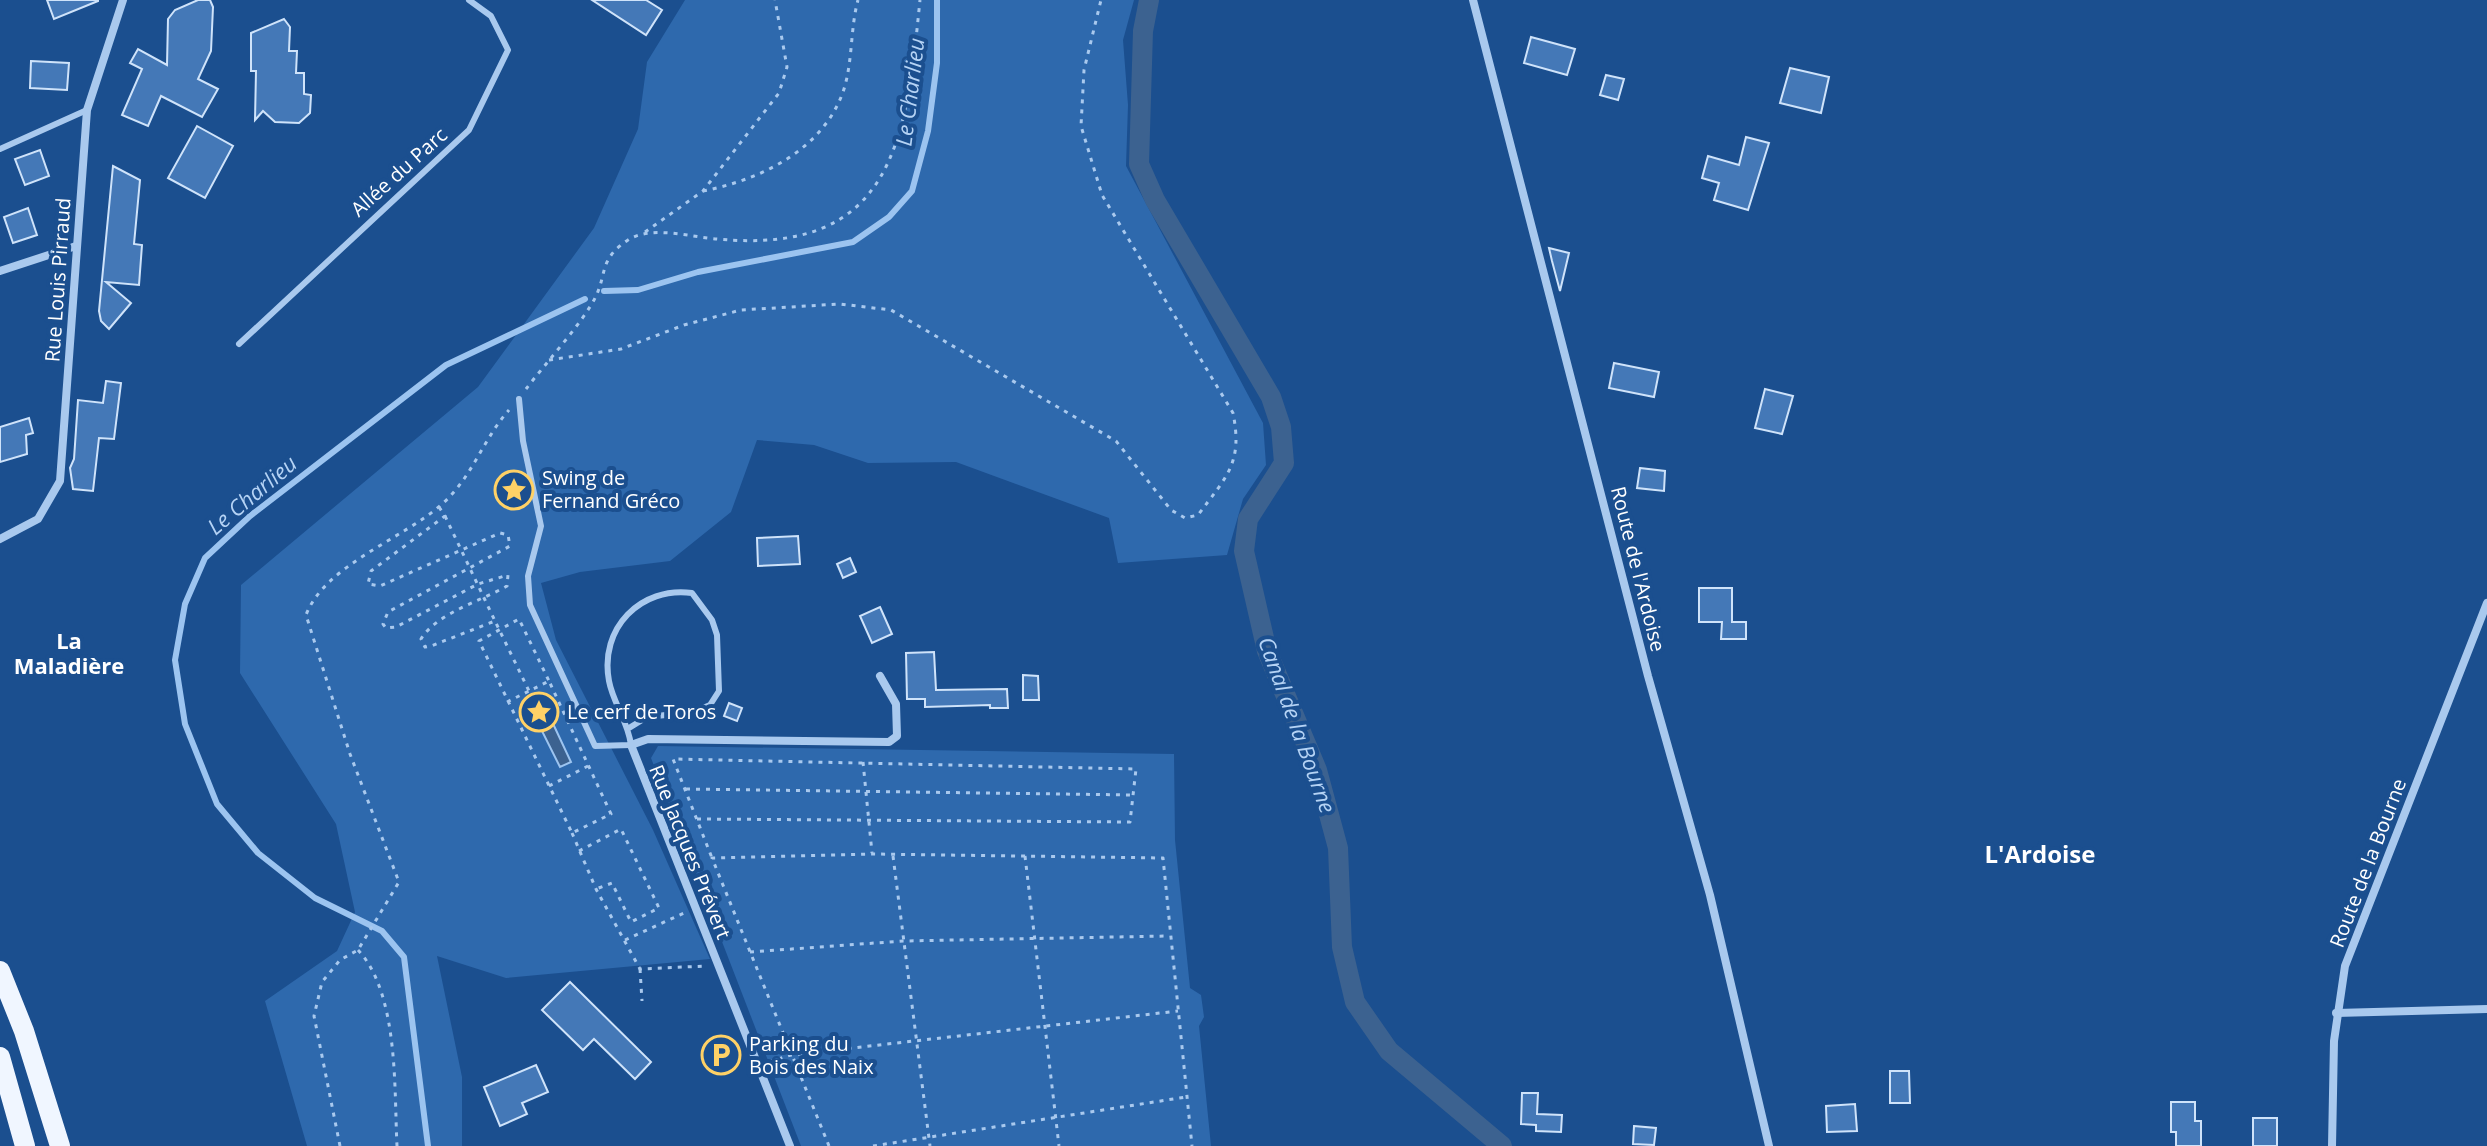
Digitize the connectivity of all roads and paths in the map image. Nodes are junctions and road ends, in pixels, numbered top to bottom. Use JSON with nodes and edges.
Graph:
{"nodes":[{"id":1,"x":123,"y":0,"type":"edge"},
{"id":2,"x":469,"y":0,"type":"edge"},
{"id":3,"x":775,"y":0,"type":"edge"},
{"id":4,"x":858,"y":0,"type":"edge"},
{"id":5,"x":920,"y":0,"type":"edge"},
{"id":6,"x":1101,"y":0,"type":"edge"},
{"id":7,"x":1473,"y":0,"type":"edge"},
{"id":8,"x":87,"y":110,"type":"junction"},
{"id":9,"x":0,"y":149,"type":"edge"},
{"id":10,"x":703,"y":191,"type":"junction"},
{"id":11,"x":645,"y":232,"type":"junction"},
{"id":12,"x":76,"y":246,"type":"junction"},
{"id":13,"x":0,"y":271,"type":"edge"},
{"id":14,"x":239,"y":344,"type":"dead end"},
{"id":15,"x":547,"y":361,"type":"junction"},
{"id":16,"x":519,"y":399,"type":"junction"},
{"id":17,"x":439,"y":507,"type":"junction"},
{"id":18,"x":445,"y":516,"type":"junction"},
{"id":19,"x":0,"y":539,"type":"edge"},
{"id":20,"x":462,"y":551,"type":"junction"},
{"id":21,"x":471,"y":568,"type":"junction"},
{"id":22,"x":478,"y":584,"type":"junction"},
{"id":23,"x":484,"y":598,"type":"junction"},
{"id":24,"x":2487,"y":603,"type":"edge"},
{"id":25,"x":495,"y":621,"type":"junction"},
{"id":26,"x":498,"y":629,"type":"junction"},
{"id":27,"x":880,"y":676,"type":"dead end"},
{"id":28,"x":549,"y":681,"type":"junction"},
{"id":29,"x":529,"y":691,"type":"junction"},
{"id":30,"x":507,"y":702,"type":"junction"},
{"id":31,"x":629,"y":728,"type":"junction"},
{"id":32,"x":631,"y":745,"type":"junction"},
{"id":33,"x":863,"y":762,"type":"junction"},
{"id":34,"x":588,"y":766,"type":"junction"},
{"id":35,"x":549,"y":786,"type":"junction"},
{"id":36,"x":685,"y":789,"type":"junction"},
{"id":37,"x":867,"y":791,"type":"junction"},
{"id":38,"x":1134,"y":795,"type":"junction"},
{"id":39,"x":697,"y":819,"type":"junction"},
{"id":40,"x":870,"y":820,"type":"junction"},
{"id":41,"x":572,"y":833,"type":"junction"},
{"id":42,"x":579,"y":851,"type":"junction"},
{"id":43,"x":873,"y":854,"type":"junction"},
{"id":44,"x":893,"y":855,"type":"junction"},
{"id":45,"x":1025,"y":856,"type":"junction"},
{"id":46,"x":712,"y":858,"type":"junction"},
{"id":47,"x":596,"y":889,"type":"junction"},
{"id":48,"x":695,"y":908,"type":"junction"},
{"id":49,"x":1169,"y":936,"type":"junction"},
{"id":50,"x":1035,"y":939,"type":"junction"},
{"id":51,"x":625,"y":940,"type":"junction"},
{"id":52,"x":903,"y":941,"type":"junction"},
{"id":53,"x":358,"y":950,"type":"junction"},
{"id":54,"x":750,"y":952,"type":"junction"},
{"id":55,"x":718,"y":965,"type":"junction"},
{"id":56,"x":640,"y":969,"type":"junction"},
{"id":57,"x":0,"y":971,"type":"edge"},
{"id":58,"x":642,"y":1001,"type":"dead end"},
{"id":59,"x":2487,"y":1009,"type":"edge"},
{"id":60,"x":1178,"y":1011,"type":"junction"},
{"id":61,"x":2336,"y":1013,"type":"junction"},
{"id":62,"x":1048,"y":1026,"type":"junction"},
{"id":63,"x":916,"y":1042,"type":"junction"},
{"id":64,"x":791,"y":1055,"type":"junction"},
{"id":65,"x":0,"y":1057,"type":"edge"},
{"id":66,"x":759,"y":1065,"type":"junction"},
{"id":67,"x":1187,"y":1097,"type":"junction"},
{"id":68,"x":1057,"y":1118,"type":"junction"},
{"id":69,"x":929,"y":1136,"type":"junction"},
{"id":70,"x":25,"y":1146,"type":"edge"},
{"id":71,"x":60,"y":1146,"type":"edge"},
{"id":72,"x":340,"y":1146,"type":"edge"},
{"id":73,"x":397,"y":1146,"type":"edge"},
{"id":74,"x":790,"y":1146,"type":"edge"},
{"id":75,"x":829,"y":1146,"type":"edge"},
{"id":76,"x":873,"y":1146,"type":"edge"},
{"id":77,"x":930,"y":1146,"type":"edge"},
{"id":78,"x":1059,"y":1146,"type":"edge"},
{"id":79,"x":1192,"y":1146,"type":"edge"},
{"id":80,"x":1769,"y":1146,"type":"edge"},
{"id":81,"x":2332,"y":1146,"type":"edge"}],
"edges":[{"from":1,"to":8,"type":"street","name":"Rue Louis Pirraud"},
{"from":2,"to":14,"type":"lane","name":"Allée du Parc"},
{"from":3,"to":10,"type":"path"},
{"from":4,"to":10,"type":"path"},
{"from":5,"to":11,"type":"path"},
{"from":6,"to":15,"type":"path"},
{"from":7,"to":80,"type":"street","name":"Route de l'Ardoise"},
{"from":8,"to":9,"type":"lane"},
{"from":8,"to":12,"type":"street","name":"Rue Louis Pirraud"},
{"from":10,"to":11,"type":"path"},
{"from":11,"to":15,"type":"path"},
{"from":12,"to":13,"type":"street"},
{"from":12,"to":19,"type":"street","name":"Rue Louis Pirraud"},
{"from":15,"to":16,"type":"path"},
{"from":16,"to":17,"type":"path"},
{"from":16,"to":32,"type":"lane"},
{"from":17,"to":18,"type":"path"},
{"from":17,"to":53,"type":"path"},
{"from":18,"to":20,"type":"path"},
{"from":18,"to":20,"type":"path"},
{"from":20,"to":21,"type":"path"},
{"from":20,"to":21,"type":"path"},
{"from":21,"to":22,"type":"path"},
{"from":21,"to":22,"type":"path"},
{"from":22,"to":23,"type":"path"},
{"from":22,"to":23,"type":"path"},
{"from":23,"to":25,"type":"path"},
{"from":23,"to":25,"type":"path"},
{"from":24,"to":61,"type":"street","name":"Route de la Bourne"},
{"from":25,"to":26,"type":"path"},
{"from":26,"to":28,"type":"path"},
{"from":26,"to":29,"type":"path"},
{"from":26,"to":30,"type":"path"},
{"from":27,"to":32,"type":"street","name":"Rue Jacques Prévert"},
{"from":28,"to":29,"type":"path"},
{"from":28,"to":34,"type":"path"},
{"from":29,"to":30,"type":"path"},
{"from":30,"to":35,"type":"path"},
{"from":31,"to":31,"type":"lane"},
{"from":31,"to":32,"type":"lane"},
{"from":32,"to":48,"type":"street","name":"Rue Jacques Prévert"},
{"from":33,"to":36,"type":"path"},
{"from":33,"to":37,"type":"path"},
{"from":33,"to":38,"type":"path"},
{"from":34,"to":35,"type":"path"},
{"from":34,"to":41,"type":"path"},
{"from":35,"to":41,"type":"path"},
{"from":36,"to":37,"type":"path"},
{"from":36,"to":39,"type":"path"},
{"from":37,"to":38,"type":"path"},
{"from":37,"to":40,"type":"path"},
{"from":38,"to":40,"type":"path"},
{"from":39,"to":40,"type":"path"},
{"from":39,"to":46,"type":"path"},
{"from":40,"to":43,"type":"path"},
{"from":41,"to":42,"type":"path"},
{"from":42,"to":47,"type":"path"},
{"from":42,"to":47,"type":"path"},
{"from":43,"to":44,"type":"path"},
{"from":43,"to":46,"type":"path"},
{"from":44,"to":45,"type":"path"},
{"from":44,"to":52,"type":"path"},
{"from":45,"to":49,"type":"path"},
{"from":45,"to":50,"type":"path"},
{"from":46,"to":54,"type":"path"},
{"from":47,"to":51,"type":"path"},
{"from":48,"to":51,"type":"path"},
{"from":48,"to":55,"type":"street","name":"Rue Jacques Prévert"},
{"from":49,"to":50,"type":"path"},
{"from":49,"to":60,"type":"path"},
{"from":50,"to":52,"type":"path"},
{"from":50,"to":62,"type":"path"},
{"from":51,"to":56,"type":"path"},
{"from":52,"to":54,"type":"path"},
{"from":52,"to":63,"type":"path"},
{"from":53,"to":72,"type":"path"},
{"from":53,"to":73,"type":"path"},
{"from":54,"to":64,"type":"path"},
{"from":55,"to":56,"type":"path"},
{"from":55,"to":66,"type":"street","name":"Rue Jacques Prévert"},
{"from":56,"to":58,"type":"path"},
{"from":57,"to":71,"type":"main road"},
{"from":59,"to":61,"type":"street"},
{"from":60,"to":62,"type":"path"},
{"from":60,"to":67,"type":"path"},
{"from":61,"to":81,"type":"street","name":"Route de la Bourne"},
{"from":62,"to":63,"type":"path"},
{"from":62,"to":68,"type":"path"},
{"from":63,"to":64,"type":"path"},
{"from":63,"to":69,"type":"path"},
{"from":64,"to":66,"type":"path"},
{"from":64,"to":75,"type":"path"},
{"from":65,"to":70,"type":"main road"},
{"from":66,"to":74,"type":"street","name":"Rue Jacques Prévert"},
{"from":67,"to":68,"type":"path"},
{"from":67,"to":79,"type":"path"},
{"from":68,"to":69,"type":"path"},
{"from":68,"to":78,"type":"path"},
{"from":69,"to":76,"type":"path"},
{"from":69,"to":77,"type":"path"}]}
